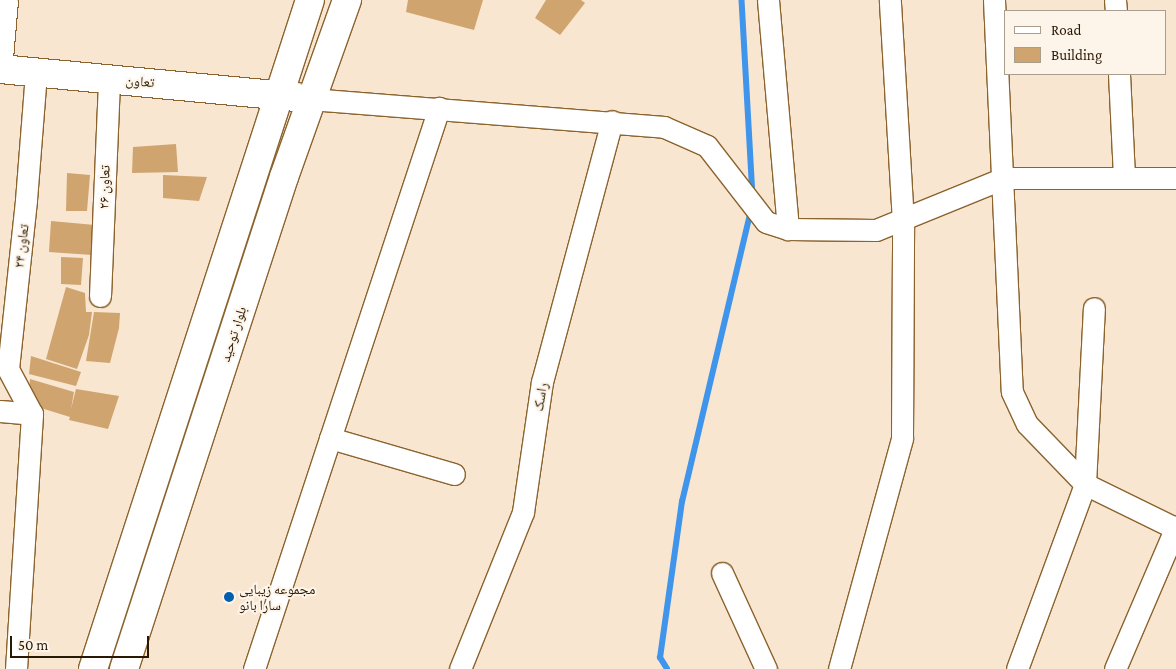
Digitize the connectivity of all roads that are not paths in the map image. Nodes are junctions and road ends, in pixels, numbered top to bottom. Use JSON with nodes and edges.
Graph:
{"nodes":[{"id":1,"x":7,"y":0,"type":"edge"},
{"id":2,"x":310,"y":0,"type":"edge"},
{"id":3,"x":347,"y":0,"type":"edge"},
{"id":4,"x":768,"y":0,"type":"edge"},
{"id":5,"x":890,"y":0,"type":"edge"},
{"id":6,"x":994,"y":0,"type":"edge"},
{"id":7,"x":0,"y":69,"type":"edge"},
{"id":8,"x":36,"y":72,"type":"junction"},
{"id":9,"x":1119,"y":75,"type":"edge"},
{"id":10,"x":109,"y":78,"type":"junction"},
{"id":11,"x":280,"y":94,"type":"junction"},
{"id":12,"x":310,"y":99,"type":"junction"},
{"id":13,"x":439,"y":108,"type":"junction"},
{"id":14,"x":612,"y":121,"type":"junction"},
{"id":15,"x":1124,"y":175,"type":"junction"},
{"id":16,"x":1004,"y":178,"type":"junction"},
{"id":17,"x":1176,"y":178,"type":"edge"},
{"id":18,"x":903,"y":222,"type":"junction"},
{"id":19,"x":788,"y":229,"type":"junction"},
{"id":20,"x":100,"y":296,"type":"dead end"},
{"id":21,"x":1094,"y":308,"type":"dead end"},
{"id":22,"x":0,"y":411,"type":"edge"},
{"id":23,"x":32,"y":414,"type":"junction"},
{"id":24,"x":330,"y":438,"type":"junction"},
{"id":25,"x":454,"y":474,"type":"dead end"},
{"id":26,"x":1084,"y":484,"type":"junction"},
{"id":27,"x":1176,"y":528,"type":"edge"},
{"id":28,"x":127,"y":569,"type":"junction"},
{"id":29,"x":722,"y":573,"type":"dead end"},
{"id":30,"x":153,"y":578,"type":"junction"},
{"id":31,"x":16,"y":669,"type":"edge"},
{"id":32,"x":93,"y":669,"type":"edge"},
{"id":33,"x":124,"y":669,"type":"edge"},
{"id":34,"x":254,"y":669,"type":"edge"},
{"id":35,"x":460,"y":669,"type":"edge"},
{"id":36,"x":766,"y":669,"type":"edge"},
{"id":37,"x":839,"y":669,"type":"edge"},
{"id":38,"x":1017,"y":669,"type":"edge"},
{"id":39,"x":1115,"y":669,"type":"edge"}],
"edges":[{"from":1,"to":7,"type":"street"},
{"from":2,"to":11,"type":"main road","name":"بلوار توحید"},
{"from":3,"to":12,"type":"main road","name":"بلوار توحید"},
{"from":4,"to":19,"type":"street"},
{"from":5,"to":18,"type":"street"},
{"from":6,"to":16,"type":"street"},
{"from":7,"to":8,"type":"main road","name":"تعاون"},
{"from":8,"to":10,"type":"main road","name":"تعاون"},
{"from":8,"to":23,"type":"street","name":"تعاون ۲۴"},
{"from":9,"to":15,"type":"street"},
{"from":10,"to":11,"type":"main road","name":"تعاون"},
{"from":10,"to":20,"type":"street","name":"تعاون ۲۶"},
{"from":11,"to":12,"type":"main road","name":"تعاون"},
{"from":11,"to":28,"type":"main road","name":"بلوار توحید"},
{"from":12,"to":13,"type":"street"},
{"from":12,"to":30,"type":"main road","name":"بلوار توحید"},
{"from":13,"to":14,"type":"street"},
{"from":13,"to":24,"type":"street"},
{"from":14,"to":19,"type":"street"},
{"from":14,"to":35,"type":"street","name":"راسک"},
{"from":15,"to":16,"type":"street"},
{"from":15,"to":17,"type":"street"},
{"from":16,"to":18,"type":"street"},
{"from":16,"to":26,"type":"street"},
{"from":18,"to":19,"type":"street"},
{"from":18,"to":37,"type":"street"},
{"from":21,"to":26,"type":"street"},
{"from":22,"to":23,"type":"street"},
{"from":23,"to":31,"type":"street"},
{"from":24,"to":25,"type":"street"},
{"from":24,"to":34,"type":"street"},
{"from":26,"to":27,"type":"street"},
{"from":26,"to":38,"type":"street"},
{"from":27,"to":39,"type":"street"},
{"from":28,"to":30,"type":"main road"},
{"from":28,"to":32,"type":"main road","name":"بلوار توحید"},
{"from":29,"to":36,"type":"street"},
{"from":30,"to":33,"type":"main road","name":"بلوار توحید"}]}
